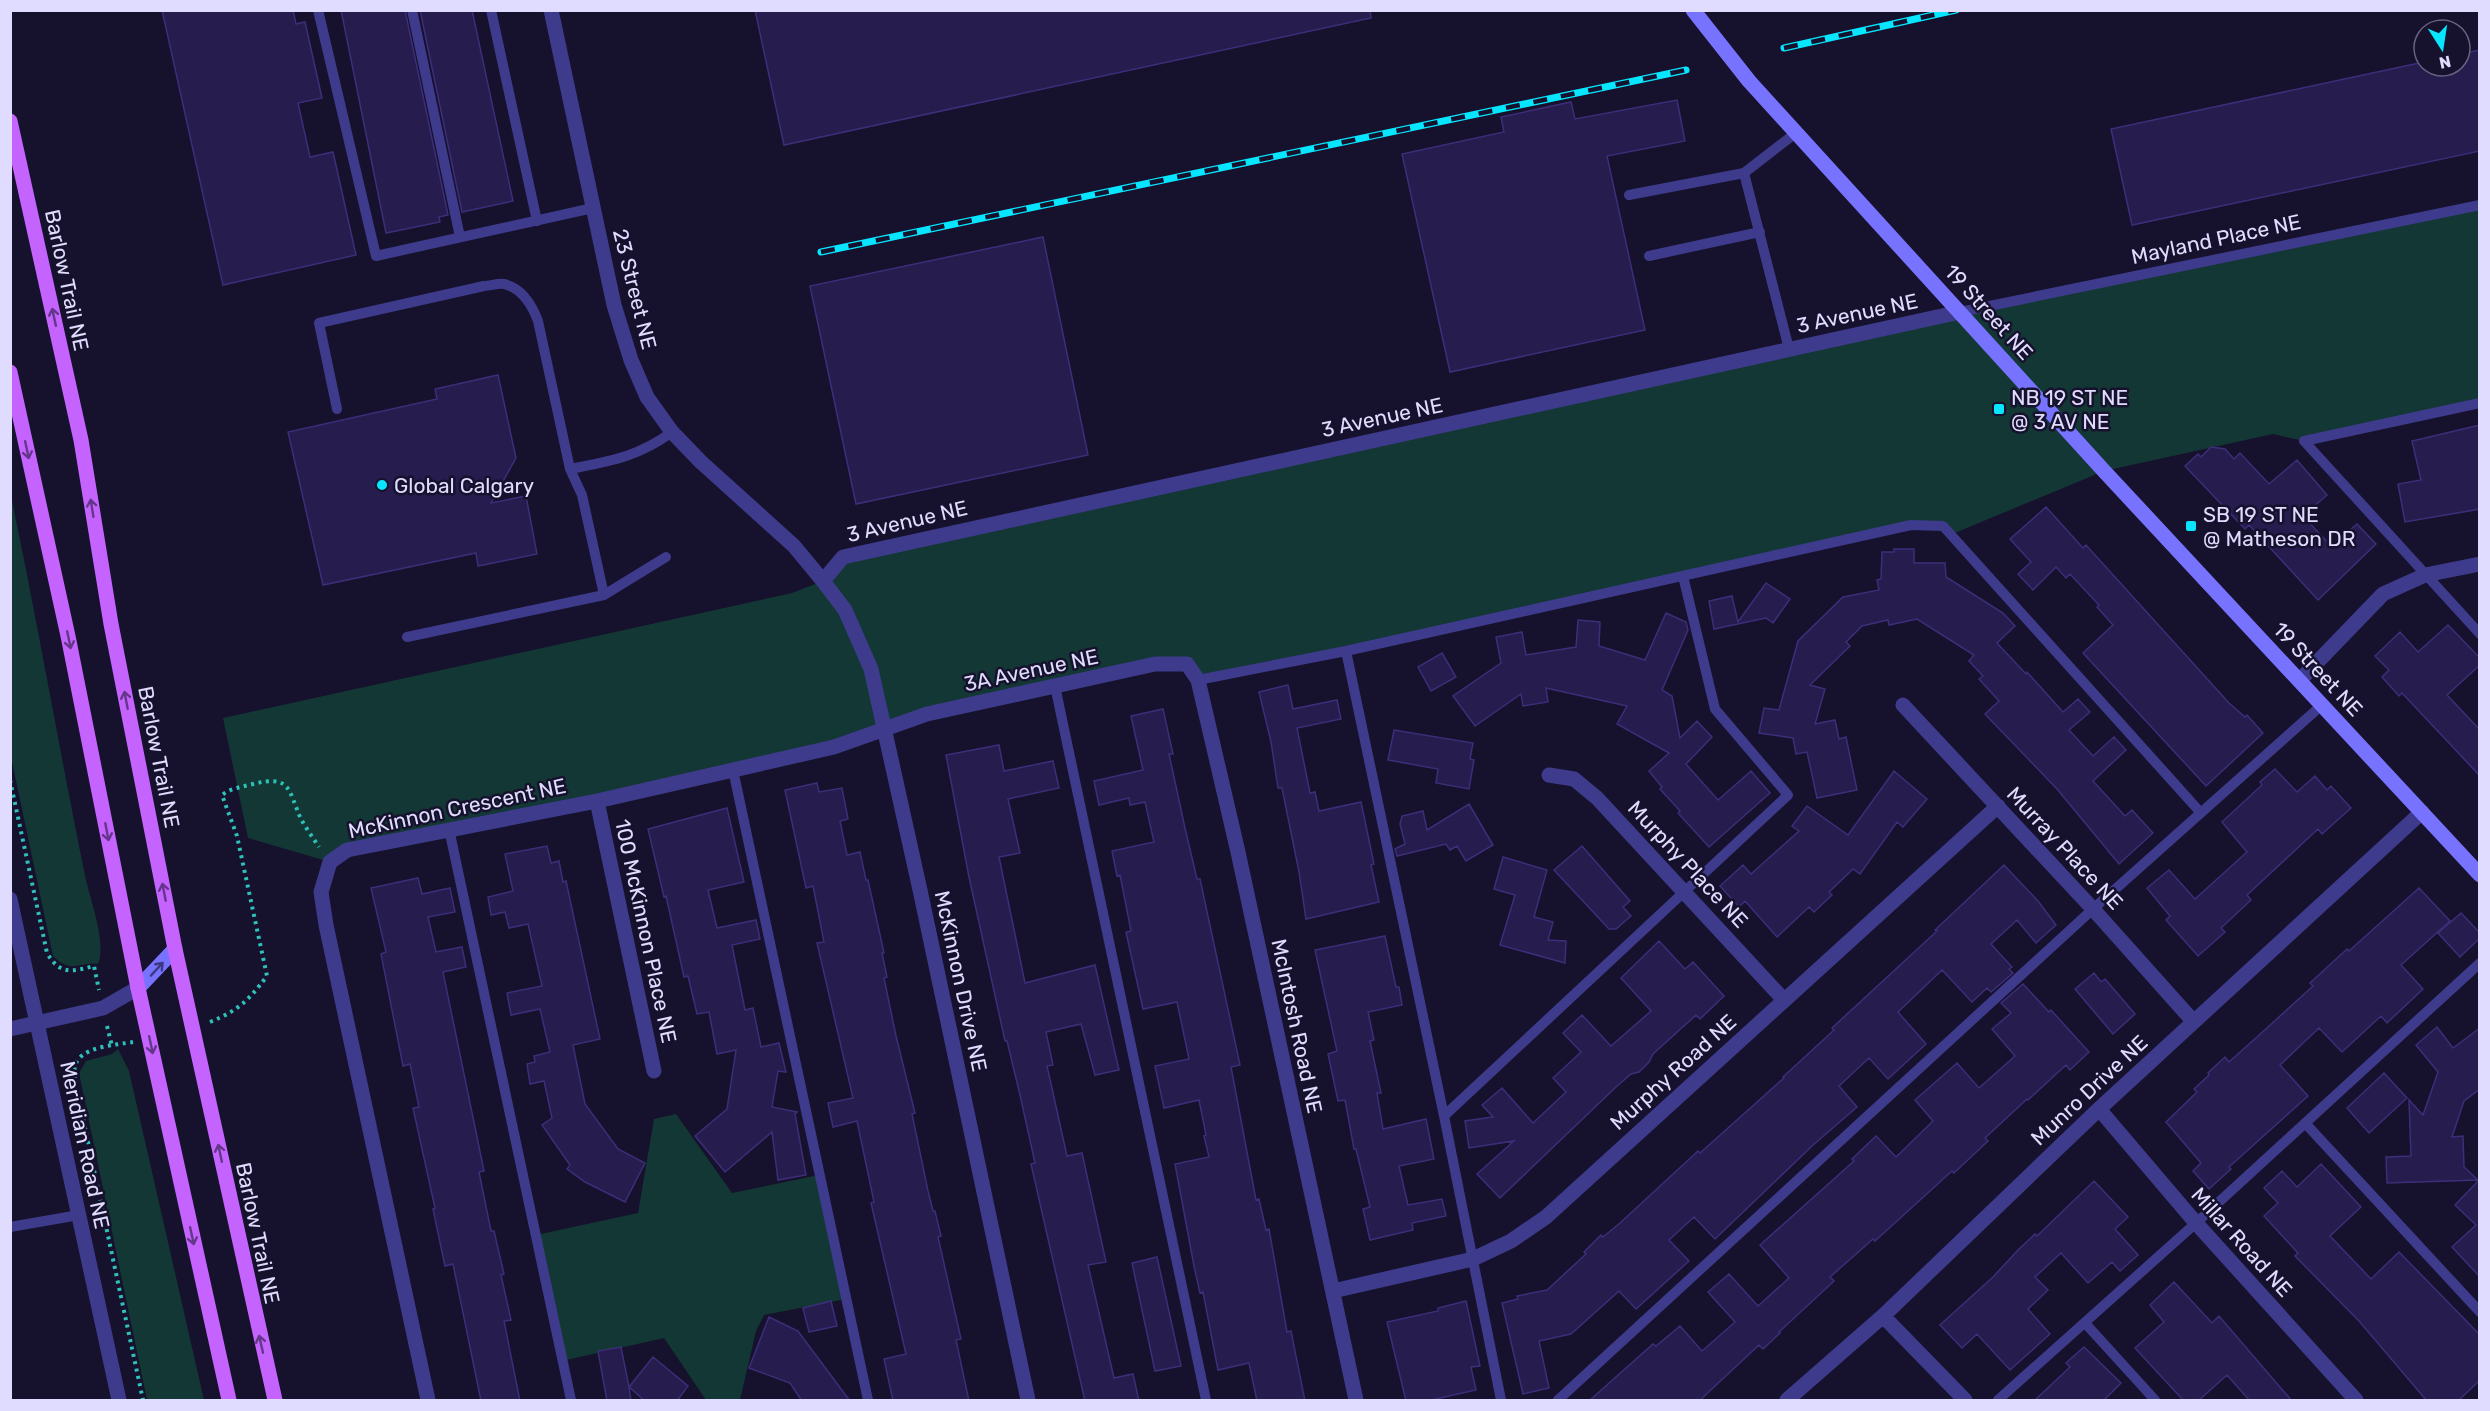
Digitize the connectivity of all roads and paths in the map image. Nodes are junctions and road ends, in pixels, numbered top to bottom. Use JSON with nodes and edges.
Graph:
{"nodes":[{"id":1,"x":318,"y":10,"type":"edge"},
{"id":2,"x":412,"y":10,"type":"edge"},
{"id":3,"x":491,"y":10,"type":"edge"},
{"id":4,"x":551,"y":10,"type":"edge"},
{"id":5,"x":1693,"y":10,"type":"edge"},
{"id":6,"x":10,"y":121,"type":"edge"},
{"id":7,"x":1797,"y":132,"type":"junction"},
{"id":8,"x":1744,"y":173,"type":"junction"},
{"id":9,"x":1629,"y":195,"type":"dead end"},
{"id":10,"x":2480,"y":204,"type":"edge"},
{"id":11,"x":593,"y":208,"type":"junction"},
{"id":12,"x":537,"y":220,"type":"junction"},
{"id":13,"x":1760,"y":232,"type":"junction"},
{"id":14,"x":460,"y":237,"type":"junction"},
{"id":15,"x":1649,"y":256,"type":"dead end"},
{"id":16,"x":1960,"y":312,"type":"junction"},
{"id":17,"x":1789,"y":349,"type":"junction"},
{"id":18,"x":10,"y":372,"type":"edge"},
{"id":19,"x":2480,"y":404,"type":"edge"},
{"id":20,"x":337,"y":409,"type":"dead end"},
{"id":21,"x":672,"y":432,"type":"junction"},
{"id":22,"x":570,"y":468,"type":"junction"},
{"id":23,"x":666,"y":557,"type":"dead end"},
{"id":24,"x":2480,"y":564,"type":"edge"},
{"id":25,"x":2426,"y":575,"type":"junction"},
{"id":26,"x":1683,"y":576,"type":"junction"},
{"id":27,"x":823,"y":581,"type":"junction"},
{"id":28,"x":604,"y":596,"type":"junction"},
{"id":29,"x":2480,"y":634,"type":"edge"},
{"id":30,"x":407,"y":637,"type":"dead end"},
{"id":31,"x":1346,"y":651,"type":"junction"},
{"id":32,"x":1187,"y":664,"type":"joint"},
{"id":33,"x":1198,"y":680,"type":"junction"},
{"id":34,"x":2300,"y":680,"type":"junction"},
{"id":35,"x":1055,"y":686,"type":"junction"},
{"id":36,"x":2323,"y":704,"type":"junction"},
{"id":37,"x":1903,"y":705,"type":"dead end"},
{"id":38,"x":885,"y":730,"type":"junction"},
{"id":39,"x":733,"y":770,"type":"junction"},
{"id":40,"x":1550,"y":775,"type":"dead end"},
{"id":41,"x":10,"y":780,"type":"edge"},
{"id":42,"x":597,"y":801,"type":"junction"},
{"id":43,"x":1998,"y":806,"type":"junction"},
{"id":44,"x":2422,"y":812,"type":"junction"},
{"id":45,"x":2201,"y":813,"type":"junction"},
{"id":46,"x":449,"y":829,"type":"junction"},
{"id":47,"x":330,"y":862,"type":"junction"},
{"id":48,"x":2480,"y":874,"type":"edge"},
{"id":49,"x":1686,"y":892,"type":"junction"},
{"id":50,"x":10,"y":899,"type":"edge"},
{"id":51,"x":2093,"y":909,"type":"junction"},
{"id":52,"x":175,"y":949,"type":"junction"},
{"id":53,"x":2480,"y":963,"type":"edge"},
{"id":54,"x":138,"y":988,"type":"junction"},
{"id":55,"x":1784,"y":1000,"type":"junction"},
{"id":56,"x":103,"y":1008,"type":"junction"},
{"id":57,"x":2193,"y":1021,"type":"junction"},
{"id":58,"x":37,"y":1023,"type":"junction"},
{"id":59,"x":10,"y":1029,"type":"edge"},
{"id":60,"x":194,"y":1030,"type":"junction"},
{"id":61,"x":149,"y":1038,"type":"junction"},
{"id":62,"x":112,"y":1046,"type":"junction"},
{"id":63,"x":654,"y":1071,"type":"dead end"},
{"id":64,"x":2099,"y":1109,"type":"junction"},
{"id":65,"x":1444,"y":1116,"type":"junction"},
{"id":66,"x":2305,"y":1123,"type":"junction"},
{"id":67,"x":79,"y":1215,"type":"junction"},
{"id":68,"x":2196,"y":1223,"type":"junction"},
{"id":69,"x":10,"y":1227,"type":"edge"},
{"id":70,"x":1473,"y":1259,"type":"junction"},
{"id":71,"x":1333,"y":1291,"type":"junction"},
{"id":72,"x":2480,"y":1312,"type":"edge"},
{"id":73,"x":1883,"y":1316,"type":"junction"},
{"id":74,"x":2085,"y":1323,"type":"junction"},
{"id":75,"x":119,"y":1401,"type":"edge"},
{"id":76,"x":143,"y":1401,"type":"edge"},
{"id":77,"x":229,"y":1401,"type":"edge"},
{"id":78,"x":275,"y":1401,"type":"edge"},
{"id":79,"x":428,"y":1401,"type":"edge"},
{"id":80,"x":570,"y":1401,"type":"edge"},
{"id":81,"x":868,"y":1401,"type":"edge"},
{"id":82,"x":1028,"y":1401,"type":"edge"},
{"id":83,"x":1206,"y":1401,"type":"edge"},
{"id":84,"x":1356,"y":1401,"type":"edge"},
{"id":85,"x":1501,"y":1401,"type":"edge"},
{"id":86,"x":1558,"y":1401,"type":"edge"},
{"id":87,"x":1787,"y":1401,"type":"edge"},
{"id":88,"x":1965,"y":1401,"type":"edge"},
{"id":89,"x":1998,"y":1401,"type":"edge"},
{"id":90,"x":2156,"y":1401,"type":"edge"},
{"id":91,"x":2356,"y":1401,"type":"edge"}],
"edges":[{"from":1,"to":14,"type":"lane"},
{"from":2,"to":14,"type":"lane"},
{"from":3,"to":12,"type":"lane"},
{"from":4,"to":11,"type":"street","name":"23 Street NE"},
{"from":5,"to":7,"type":"street","name":"19 Street NE"},
{"from":52,"to":6,"type":"main road","name":"Barlow Trail NE","one_way":true},
{"from":7,"to":8,"type":"lane"},
{"from":7,"to":16,"type":"street","name":"19 Street NE"},
{"from":8,"to":9,"type":"lane"},
{"from":8,"to":13,"type":"lane"},
{"from":10,"to":16,"type":"lane","name":"Mayland Place NE"},
{"from":11,"to":12,"type":"lane"},
{"from":11,"to":21,"type":"street","name":"23 Street NE"},
{"from":12,"to":14,"type":"lane"},
{"from":13,"to":15,"type":"lane"},
{"from":13,"to":17,"type":"lane"},
{"from":16,"to":17,"type":"street","name":"3 Avenue NE"},
{"from":16,"to":34,"type":"street","name":"19 Street NE"},
{"from":17,"to":27,"type":"street","name":"3 Avenue NE"},
{"from":18,"to":54,"type":"main road","one_way":true},
{"from":19,"to":25,"type":"lane"},
{"from":20,"to":22,"type":"lane"},
{"from":21,"to":22,"type":"lane"},
{"from":21,"to":27,"type":"street","name":"23 Street NE"},
{"from":22,"to":28,"type":"lane"},
{"from":23,"to":28,"type":"lane"},
{"from":24,"to":25,"type":"street"},
{"from":25,"to":29,"type":"lane"},
{"from":25,"to":34,"type":"street"},
{"from":26,"to":31,"type":"lane"},
{"from":26,"to":45,"type":"lane"},
{"from":26,"to":49,"type":"lane"},
{"from":27,"to":38,"type":"street","name":"McKinnon Drive NE"},
{"from":28,"to":30,"type":"lane"},
{"from":31,"to":33,"type":"lane"},
{"from":31,"to":65,"type":"lane"},
{"from":32,"to":33,"type":"street","name":"McIntosh Road NE"},
{"from":32,"to":35,"type":"street","name":"3A Avenue NE"},
{"from":33,"to":71,"type":"street","name":"McIntosh Road NE"},
{"from":34,"to":36,"type":"street","name":"19 Street NE"},
{"from":35,"to":38,"type":"street","name":"3A Avenue NE"},
{"from":35,"to":83,"type":"lane"},
{"from":36,"to":44,"type":"street","name":"19 Street NE"},
{"from":36,"to":45,"type":"lane"},
{"from":37,"to":43,"type":"street","name":"Murray Place NE"},
{"from":38,"to":39,"type":"street","name":"McKinnon Crescent NE"},
{"from":38,"to":82,"type":"street","name":"McKinnon Drive NE"},
{"from":39,"to":42,"type":"street","name":"McKinnon Crescent NE"},
{"from":39,"to":81,"type":"lane"},
{"from":40,"to":49,"type":"street","name":"Murphy Place NE"},
{"from":41,"to":56,"type":"path"},
{"from":42,"to":46,"type":"street","name":"McKinnon Crescent NE"},
{"from":42,"to":63,"type":"street","name":"100 McKinnon Place NE"},
{"from":43,"to":51,"type":"street","name":"Murray Place NE"},
{"from":43,"to":55,"type":"street","name":"Murphy Road NE"},
{"from":44,"to":48,"type":"street","name":"19 Street NE"},
{"from":44,"to":57,"type":"street","name":"Munro Drive NE"},
{"from":45,"to":51,"type":"lane"},
{"from":46,"to":47,"type":"street","name":"McKinnon Crescent NE"},
{"from":46,"to":80,"type":"lane"},
{"from":47,"to":60,"type":"path"},
{"from":47,"to":79,"type":"street","name":"McKinnon Crescent NE"},
{"from":49,"to":55,"type":"street","name":"Murphy Place NE"},
{"from":49,"to":65,"type":"lane"},
{"from":50,"to":58,"type":"street","name":"Meridian Road NE"},
{"from":51,"to":57,"type":"street","name":"Murray Place NE"},
{"from":51,"to":86,"type":"lane"},
{"from":54,"to":52,"type":"street","one_way":true},
{"from":52,"to":60,"type":"main road","name":"Barlow Trail NE"},
{"from":53,"to":66,"type":"lane"},
{"from":54,"to":56,"type":"street"},
{"from":54,"to":61,"type":"main road"},
{"from":55,"to":70,"type":"street","name":"Murphy Road NE"},
{"from":56,"to":58,"type":"street"},
{"from":56,"to":62,"type":"path"},
{"from":57,"to":64,"type":"street","name":"Munro Drive NE"},
{"from":58,"to":59,"type":"street"},
{"from":58,"to":67,"type":"street","name":"Meridian Road NE"},
{"from":78,"to":60,"type":"main road","name":"Barlow Trail NE","one_way":true},
{"from":61,"to":62,"type":"path"},
{"from":61,"to":77,"type":"main road","one_way":true},
{"from":62,"to":76,"type":"path"},
{"from":64,"to":68,"type":"street","name":"Millar Road NE"},
{"from":64,"to":73,"type":"street","name":"Munro Drive NE"},
{"from":65,"to":70,"type":"lane"},
{"from":66,"to":68,"type":"lane"},
{"from":66,"to":72,"type":"lane"},
{"from":67,"to":69,"type":"lane"},
{"from":67,"to":75,"type":"street","name":"Meridian Road NE"},
{"from":68,"to":74,"type":"lane"},
{"from":68,"to":91,"type":"street","name":"Millar Road NE"},
{"from":70,"to":71,"type":"street","name":"Murphy Road NE"},
{"from":70,"to":85,"type":"lane"},
{"from":71,"to":84,"type":"street","name":"McIntosh Road NE"},
{"from":73,"to":87,"type":"street","name":"Munro Drive NE"},
{"from":73,"to":88,"type":"street"},
{"from":74,"to":89,"type":"lane"},
{"from":74,"to":90,"type":"lane"}]}
